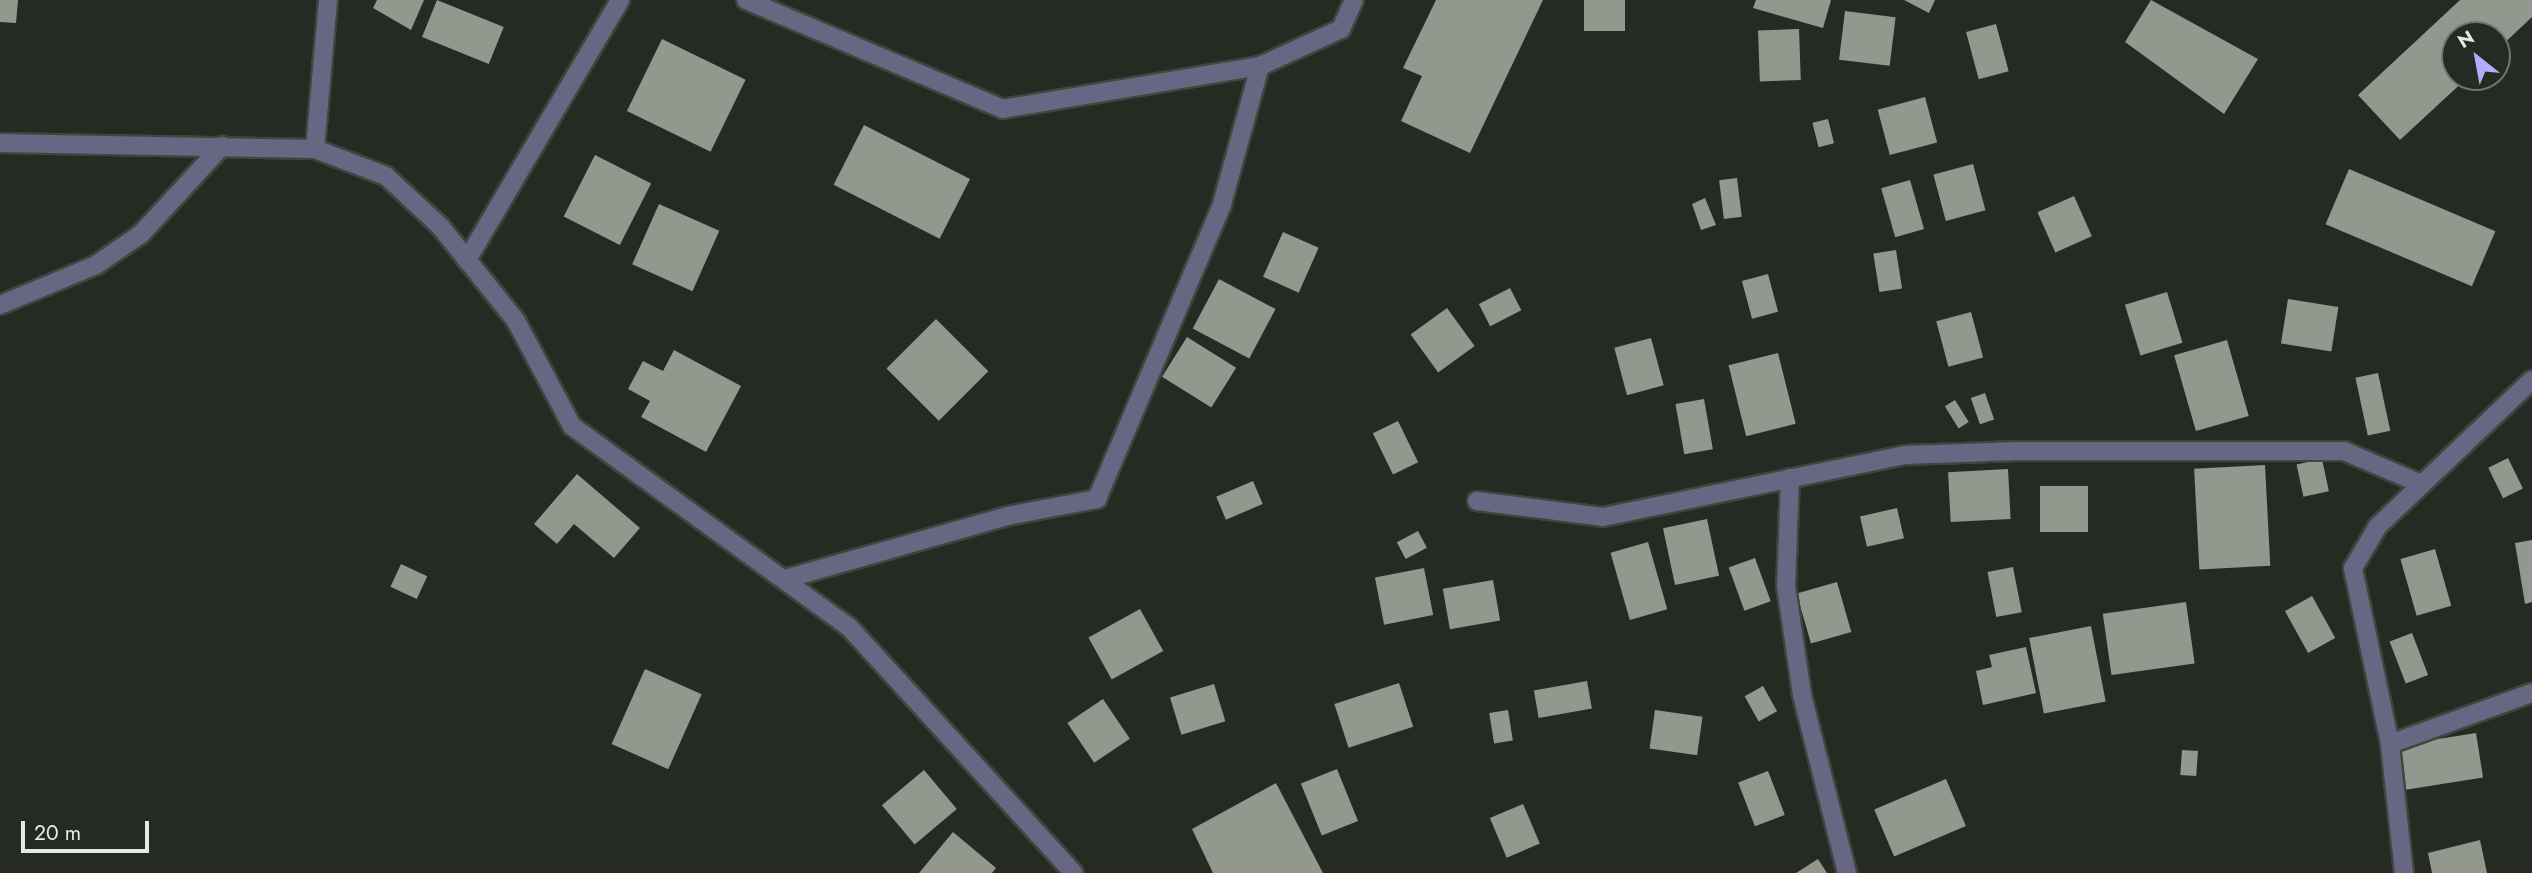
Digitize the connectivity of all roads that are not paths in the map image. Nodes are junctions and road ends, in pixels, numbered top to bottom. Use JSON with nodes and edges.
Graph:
{"nodes":[{"id":1,"x":328,"y":0,"type":"edge"},
{"id":2,"x":620,"y":0,"type":"edge"},
{"id":3,"x":746,"y":0,"type":"edge"},
{"id":4,"x":1354,"y":0,"type":"edge"},
{"id":5,"x":1260,"y":66,"type":"junction"},
{"id":6,"x":0,"y":143,"type":"edge"},
{"id":7,"x":222,"y":146,"type":"junction"},
{"id":8,"x":315,"y":149,"type":"junction"},
{"id":9,"x":467,"y":260,"type":"junction"},
{"id":10,"x":0,"y":305,"type":"edge"},
{"id":11,"x":2532,"y":380,"type":"edge"},
{"id":12,"x":1790,"y":478,"type":"junction"},
{"id":13,"x":2419,"y":484,"type":"junction"},
{"id":14,"x":1477,"y":501,"type":"dead end"},
{"id":15,"x":785,"y":579,"type":"junction"},
{"id":16,"x":2532,"y":693,"type":"edge"},
{"id":17,"x":2390,"y":744,"type":"junction"},
{"id":18,"x":1074,"y":873,"type":"edge"},
{"id":19,"x":1846,"y":873,"type":"edge"},
{"id":20,"x":2403,"y":873,"type":"edge"}],
"edges":[{"from":1,"to":8,"type":"street"},
{"from":2,"to":9,"type":"street"},
{"from":3,"to":5,"type":"street"},
{"from":4,"to":5,"type":"street"},
{"from":5,"to":15,"type":"street"},
{"from":6,"to":7,"type":"street"},
{"from":7,"to":8,"type":"street"},
{"from":7,"to":10,"type":"street"},
{"from":8,"to":9,"type":"street"},
{"from":9,"to":15,"type":"street"},
{"from":11,"to":13,"type":"street"},
{"from":12,"to":13,"type":"street"},
{"from":12,"to":14,"type":"street"},
{"from":12,"to":19,"type":"street"},
{"from":13,"to":17,"type":"street"},
{"from":15,"to":18,"type":"street"},
{"from":16,"to":17,"type":"street"},
{"from":17,"to":20,"type":"street"}]}
